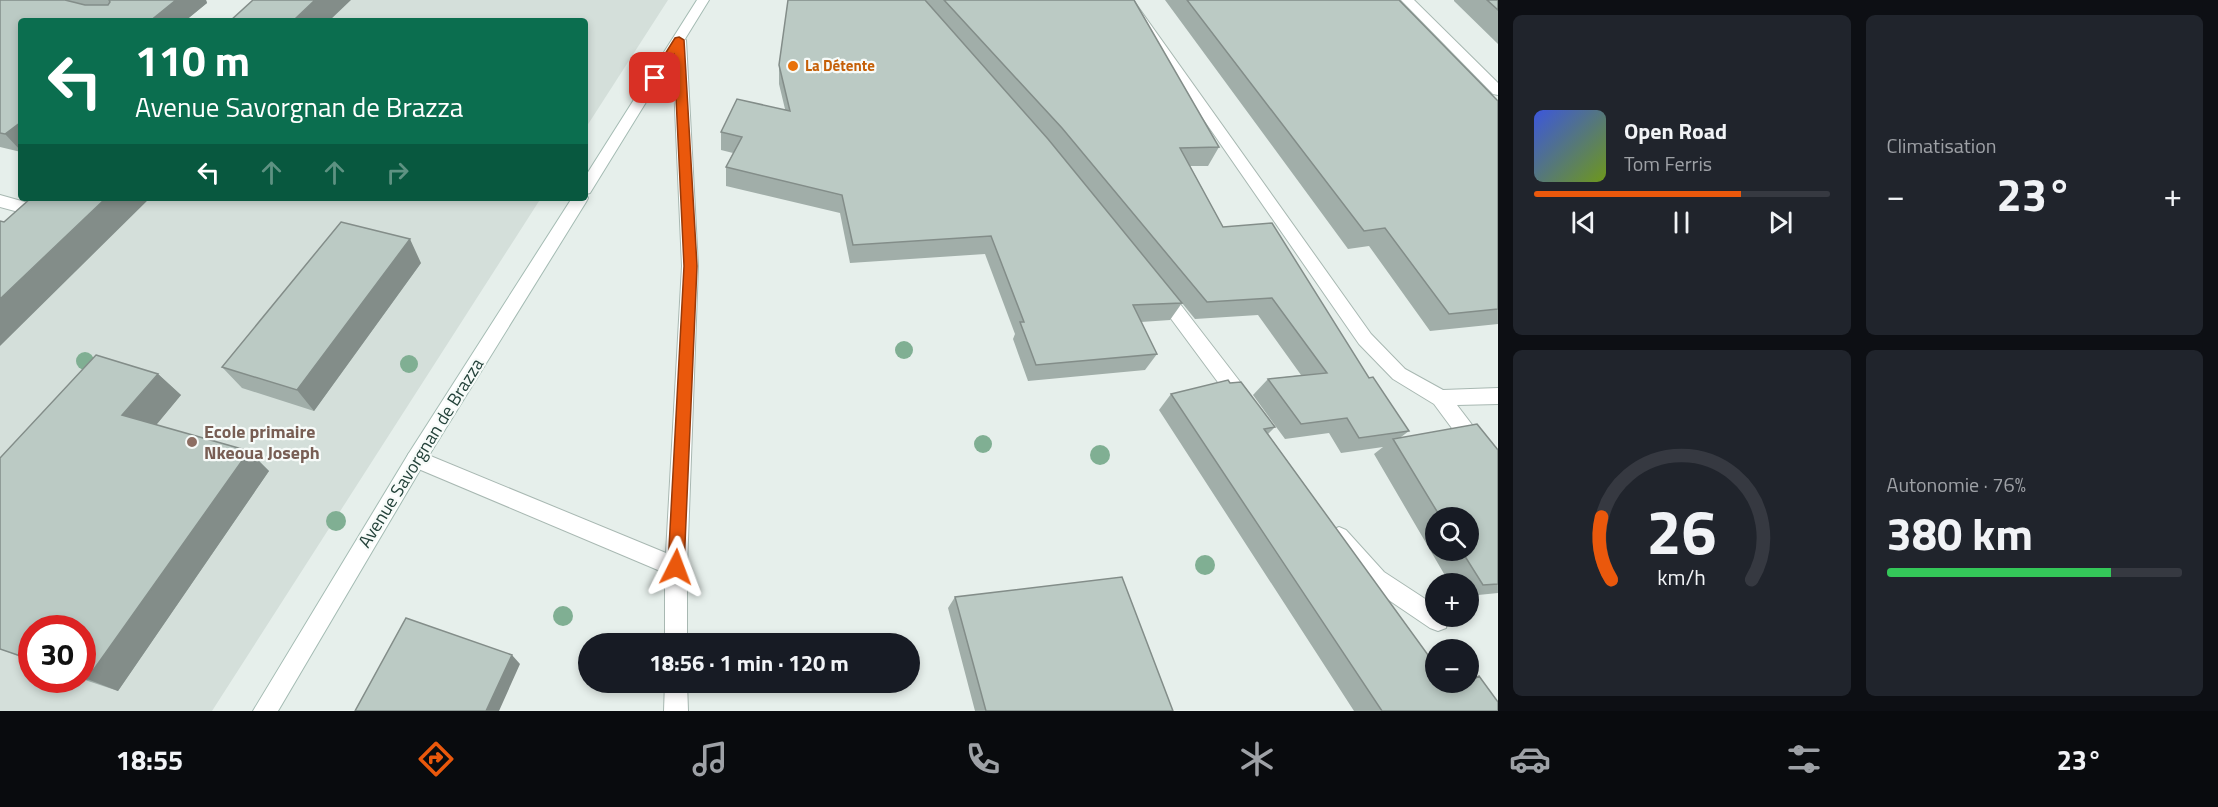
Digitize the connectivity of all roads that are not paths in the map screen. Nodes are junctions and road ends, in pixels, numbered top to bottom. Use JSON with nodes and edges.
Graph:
{"nodes":[{"id":1,"x":703,"y":0,"type":"edge"},
{"id":2,"x":1126,"y":0,"type":"edge"},
{"id":3,"x":1407,"y":0,"type":"edge"},
{"id":4,"x":679,"y":40,"type":"junction"},
{"id":5,"x":1498,"y":92,"type":"edge"},
{"id":6,"x":588,"y":184,"type":"edge"},
{"id":7,"x":0,"y":201,"type":"edge"},
{"id":8,"x":578,"y":201,"type":"edge"},
{"id":9,"x":32,"y":203,"type":"edge"},
{"id":10,"x":9,"y":224,"type":"edge"},
{"id":11,"x":1152,"y":280,"type":"edge"},
{"id":12,"x":1498,"y":396,"type":"edge"},
{"id":13,"x":1441,"y":398,"type":"junction"},
{"id":14,"x":1253,"y":414,"type":"edge"},
{"id":15,"x":416,"y":459,"type":"junction"},
{"id":16,"x":1498,"y":475,"type":"edge"},
{"id":17,"x":1326,"y":521,"type":"edge"},
{"id":18,"x":676,"y":567,"type":"junction"},
{"id":19,"x":1425,"y":611,"type":"edge"},
{"id":20,"x":676,"y":633,"type":"edge"},
{"id":21,"x":676,"y":693,"type":"edge"},
{"id":22,"x":265,"y":711,"type":"edge"},
{"id":23,"x":676,"y":711,"type":"edge"}],
"edges":[{"from":1,"to":4,"type":"street"},
{"from":2,"to":13,"type":"street"},
{"from":3,"to":5,"type":"street"},
{"from":4,"to":6,"type":"street"},
{"from":4,"to":18,"type":"street"},
{"from":7,"to":9,"type":"street"},
{"from":8,"to":15,"type":"street","name":"Avenue Savorgnan de Brazza"},
{"from":9,"to":10,"type":"street"},
{"from":11,"to":14,"type":"street"},
{"from":12,"to":13,"type":"street"},
{"from":13,"to":16,"type":"street"},
{"from":15,"to":18,"type":"street"},
{"from":15,"to":22,"type":"street","name":"Avenue Savorgnan de Brazza"},
{"from":17,"to":19,"type":"street"},
{"from":18,"to":20,"type":"street"},
{"from":21,"to":23,"type":"street"}]}
